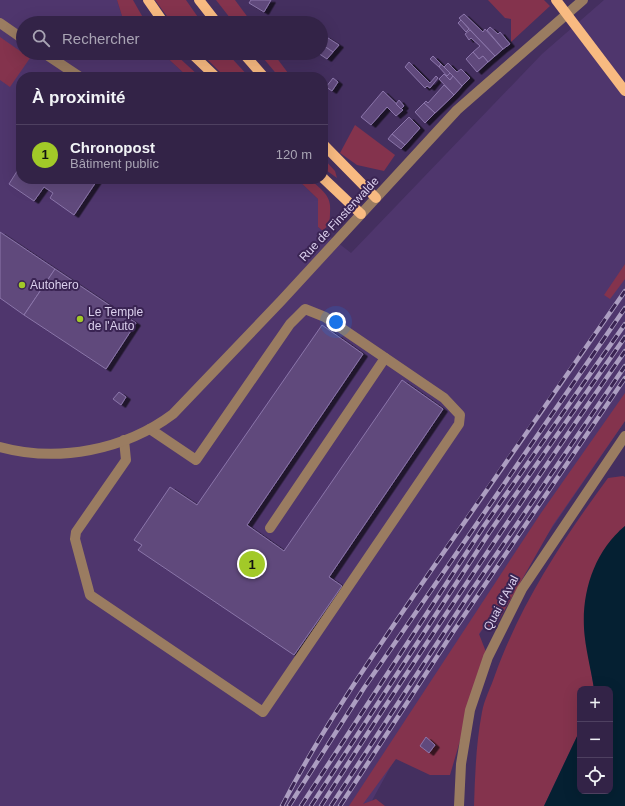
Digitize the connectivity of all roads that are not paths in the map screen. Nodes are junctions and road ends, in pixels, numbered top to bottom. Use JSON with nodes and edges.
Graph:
{"nodes":[{"id":1,"x":148,"y":0,"type":"edge"},
{"id":2,"x":199,"y":0,"type":"edge"},
{"id":3,"x":556,"y":0,"type":"edge"},
{"id":4,"x":583,"y":0,"type":"edge"},
{"id":5,"x":159,"y":16,"type":"edge"},
{"id":6,"x":212,"y":16,"type":"edge"},
{"id":7,"x":0,"y":23,"type":"edge"},
{"id":8,"x":16,"y":34,"type":"edge"},
{"id":9,"x":54,"y":60,"type":"edge"},
{"id":10,"x":198,"y":60,"type":"edge"},
{"id":11,"x":249,"y":60,"type":"edge"},
{"id":12,"x":72,"y":72,"type":"edge"},
{"id":13,"x":211,"y":72,"type":"edge"},
{"id":14,"x":260,"y":72,"type":"edge"},
{"id":15,"x":625,"y":92,"type":"edge"},
{"id":16,"x":328,"y":149,"type":"edge"},
{"id":17,"x":328,"y":183,"type":"edge"},
{"id":18,"x":376,"y":198,"type":"junction"},
{"id":19,"x":361,"y":214,"type":"junction"},
{"id":20,"x":385,"y":358,"type":"junction"},
{"id":21,"x":150,"y":429,"type":"junction"},
{"id":22,"x":625,"y":436,"type":"edge"},
{"id":23,"x":124,"y":440,"type":"junction"},
{"id":24,"x":0,"y":447,"type":"edge"},
{"id":25,"x":270,"y":528,"type":"dead end"},
{"id":26,"x":460,"y":806,"type":"edge"}],
"edges":[{"from":1,"to":5,"type":"main road"},
{"from":2,"to":6,"type":"main road"},
{"from":3,"to":15,"type":"main road","bridge":true},
{"from":4,"to":18,"type":"street","name":"Rue de Finsterwalde"},
{"from":7,"to":8,"type":"street"},
{"from":9,"to":12,"type":"street"},
{"from":10,"to":13,"type":"main road"},
{"from":11,"to":14,"type":"main road"},
{"from":16,"to":18,"type":"main road"},
{"from":17,"to":19,"type":"main road"},
{"from":18,"to":19,"type":"street","name":"Rue de Finsterwalde"},
{"from":19,"to":21,"type":"street","name":"Rue de Finsterwalde"},
{"from":20,"to":21,"type":"street"},
{"from":20,"to":23,"type":"street"},
{"from":20,"to":25,"type":"street"},
{"from":21,"to":23,"type":"street","name":"Rue de Finsterwalde"},
{"from":22,"to":26,"type":"street","name":"Quai d'Aval"},
{"from":23,"to":24,"type":"street","name":"Rue de Finsterwalde"}]}
